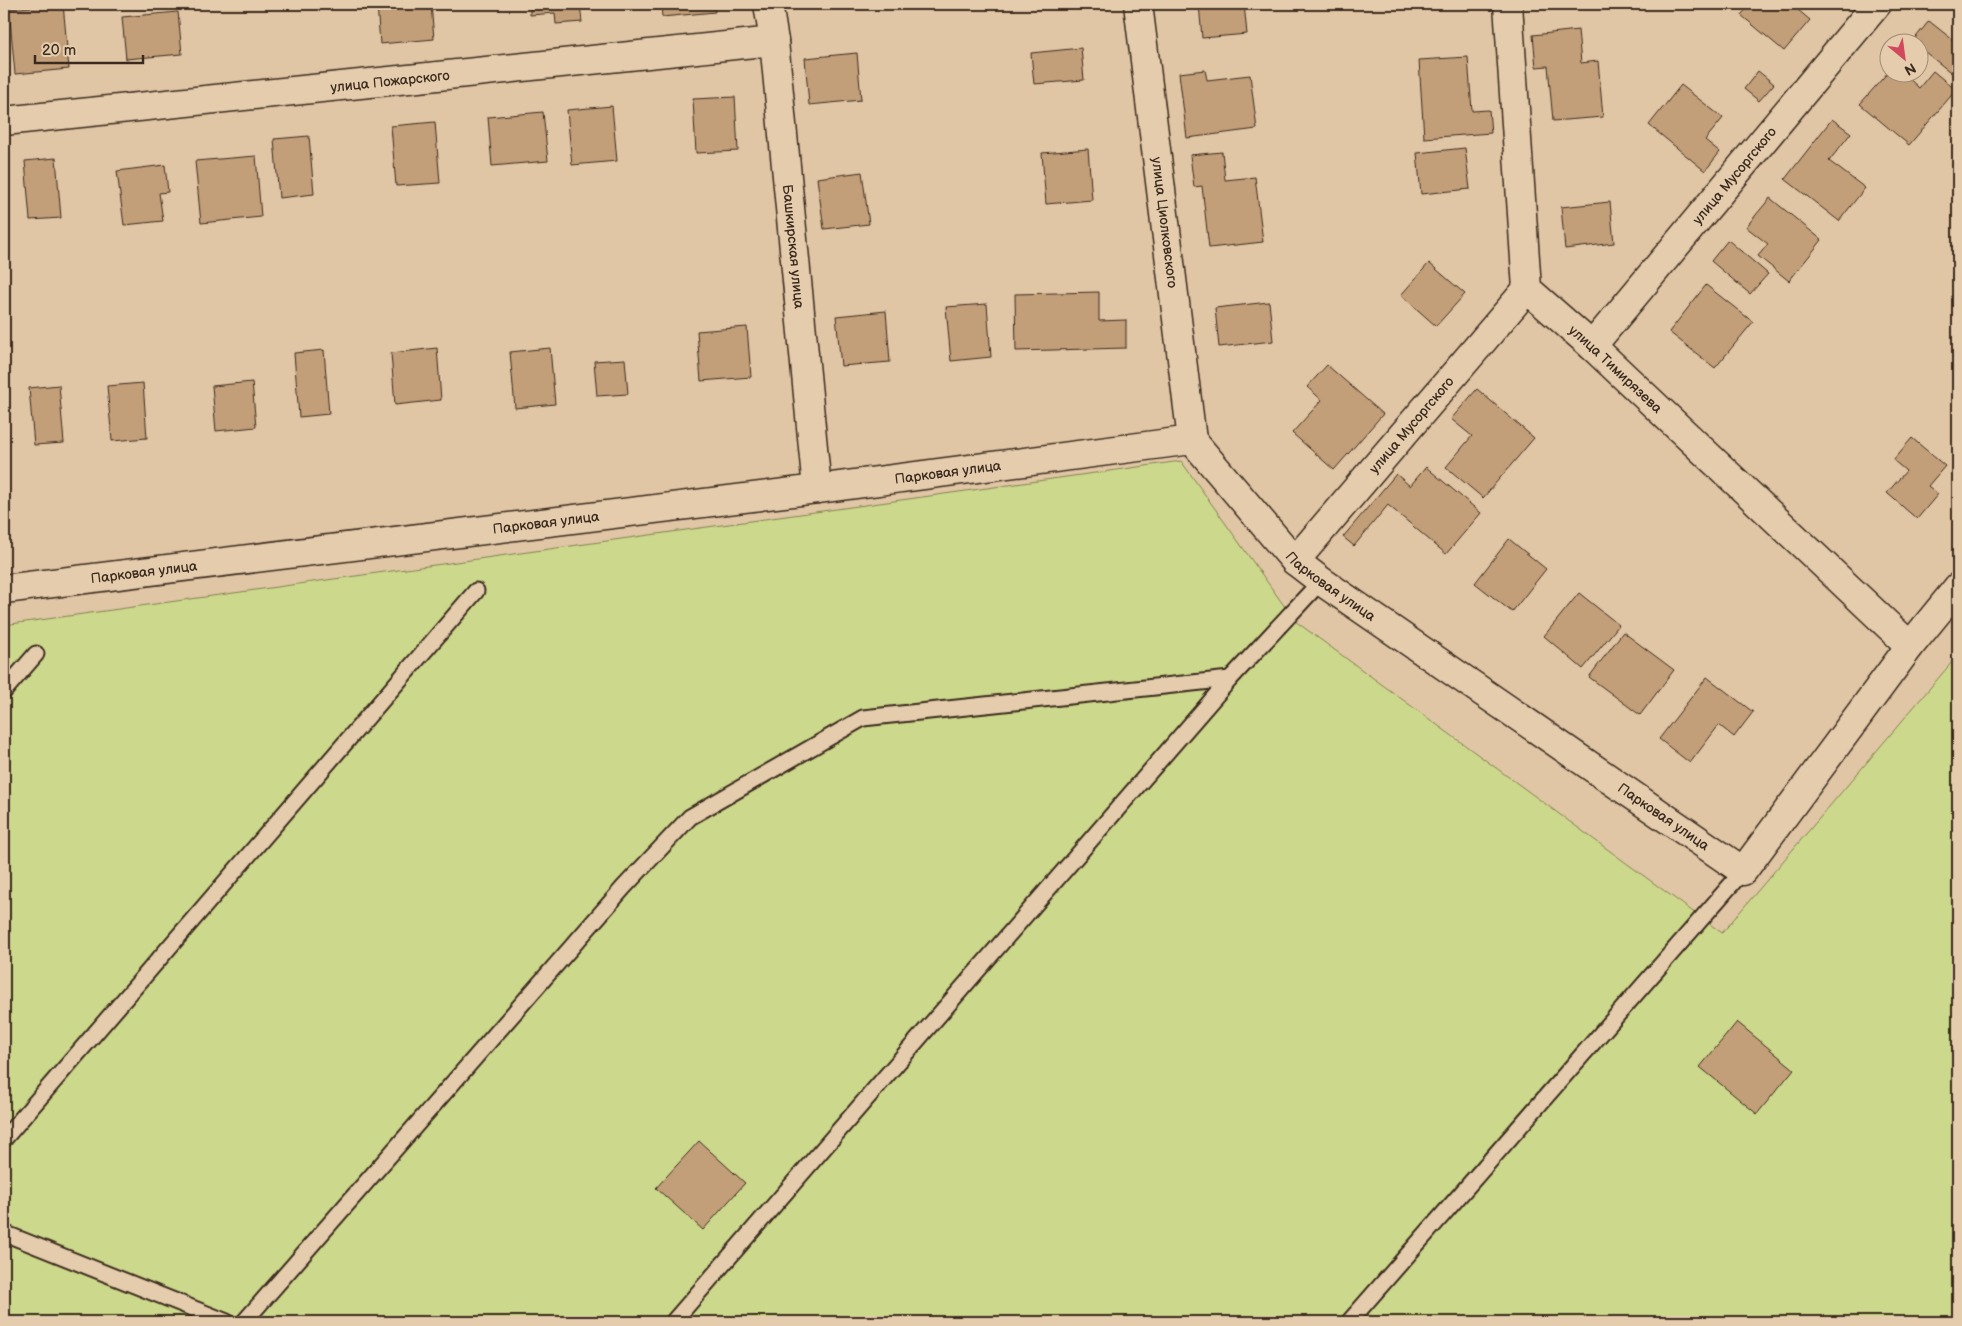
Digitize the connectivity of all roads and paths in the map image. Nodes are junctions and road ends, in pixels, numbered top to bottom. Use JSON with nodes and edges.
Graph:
{"nodes":[{"id":1,"x":768,"y":4,"type":"edge"},
{"id":2,"x":1138,"y":4,"type":"edge"},
{"id":3,"x":1508,"y":4,"type":"edge"},
{"id":4,"x":1877,"y":4,"type":"edge"},
{"id":5,"x":774,"y":41,"type":"junction"},
{"id":6,"x":4,"y":121,"type":"edge"},
{"id":7,"x":1527,"y":289,"type":"junction"},
{"id":8,"x":1592,"y":346,"type":"junction"},
{"id":9,"x":1192,"y":440,"type":"junction"},
{"id":10,"x":817,"y":489,"type":"junction"},
{"id":11,"x":1295,"y":561,"type":"junction"},
{"id":12,"x":1321,"y":581,"type":"junction"},
{"id":13,"x":1958,"y":588,"type":"edge"},
{"id":14,"x":4,"y":589,"type":"edge"},
{"id":15,"x":476,"y":591,"type":"dead end"},
{"id":16,"x":1910,"y":646,"type":"junction"},
{"id":17,"x":36,"y":654,"type":"dead end"},
{"id":18,"x":1230,"y":678,"type":"junction"},
{"id":19,"x":4,"y":691,"type":"edge"},
{"id":20,"x":1743,"y":871,"type":"junction"},
{"id":21,"x":4,"y":1139,"type":"edge"},
{"id":22,"x":4,"y":1233,"type":"edge"},
{"id":23,"x":227,"y":1322,"type":"edge"},
{"id":24,"x":244,"y":1322,"type":"edge"},
{"id":25,"x":673,"y":1322,"type":"edge"},
{"id":26,"x":1349,"y":1322,"type":"edge"}],
"edges":[{"from":1,"to":5,"type":"street","name":"Башкирская улица"},
{"from":2,"to":9,"type":"street","name":"улица Циолковского"},
{"from":3,"to":7,"type":"street"},
{"from":4,"to":8,"type":"street","name":"улица Мусоргского"},
{"from":5,"to":6,"type":"street","name":"улица Пожарского"},
{"from":5,"to":10,"type":"street","name":"Башкирская улица"},
{"from":7,"to":8,"type":"street","name":"улица Тимирязева"},
{"from":7,"to":11,"type":"street","name":"улица Мусоргского"},
{"from":8,"to":16,"type":"street","name":"улица Тимирязева"},
{"from":9,"to":10,"type":"street","name":"Парковая улица"},
{"from":9,"to":11,"type":"street","name":"Парковая улица"},
{"from":10,"to":14,"type":"street","name":"Парковая улица"},
{"from":11,"to":12,"type":"street","name":"Парковая улица"},
{"from":12,"to":18,"type":"lane"},
{"from":12,"to":20,"type":"street","name":"Парковая улица"},
{"from":13,"to":16,"type":"street"},
{"from":15,"to":21,"type":"lane"},
{"from":16,"to":20,"type":"street"},
{"from":17,"to":19,"type":"lane"},
{"from":18,"to":24,"type":"lane"},
{"from":18,"to":25,"type":"lane"},
{"from":20,"to":26,"type":"lane"},
{"from":22,"to":23,"type":"lane"}]}
